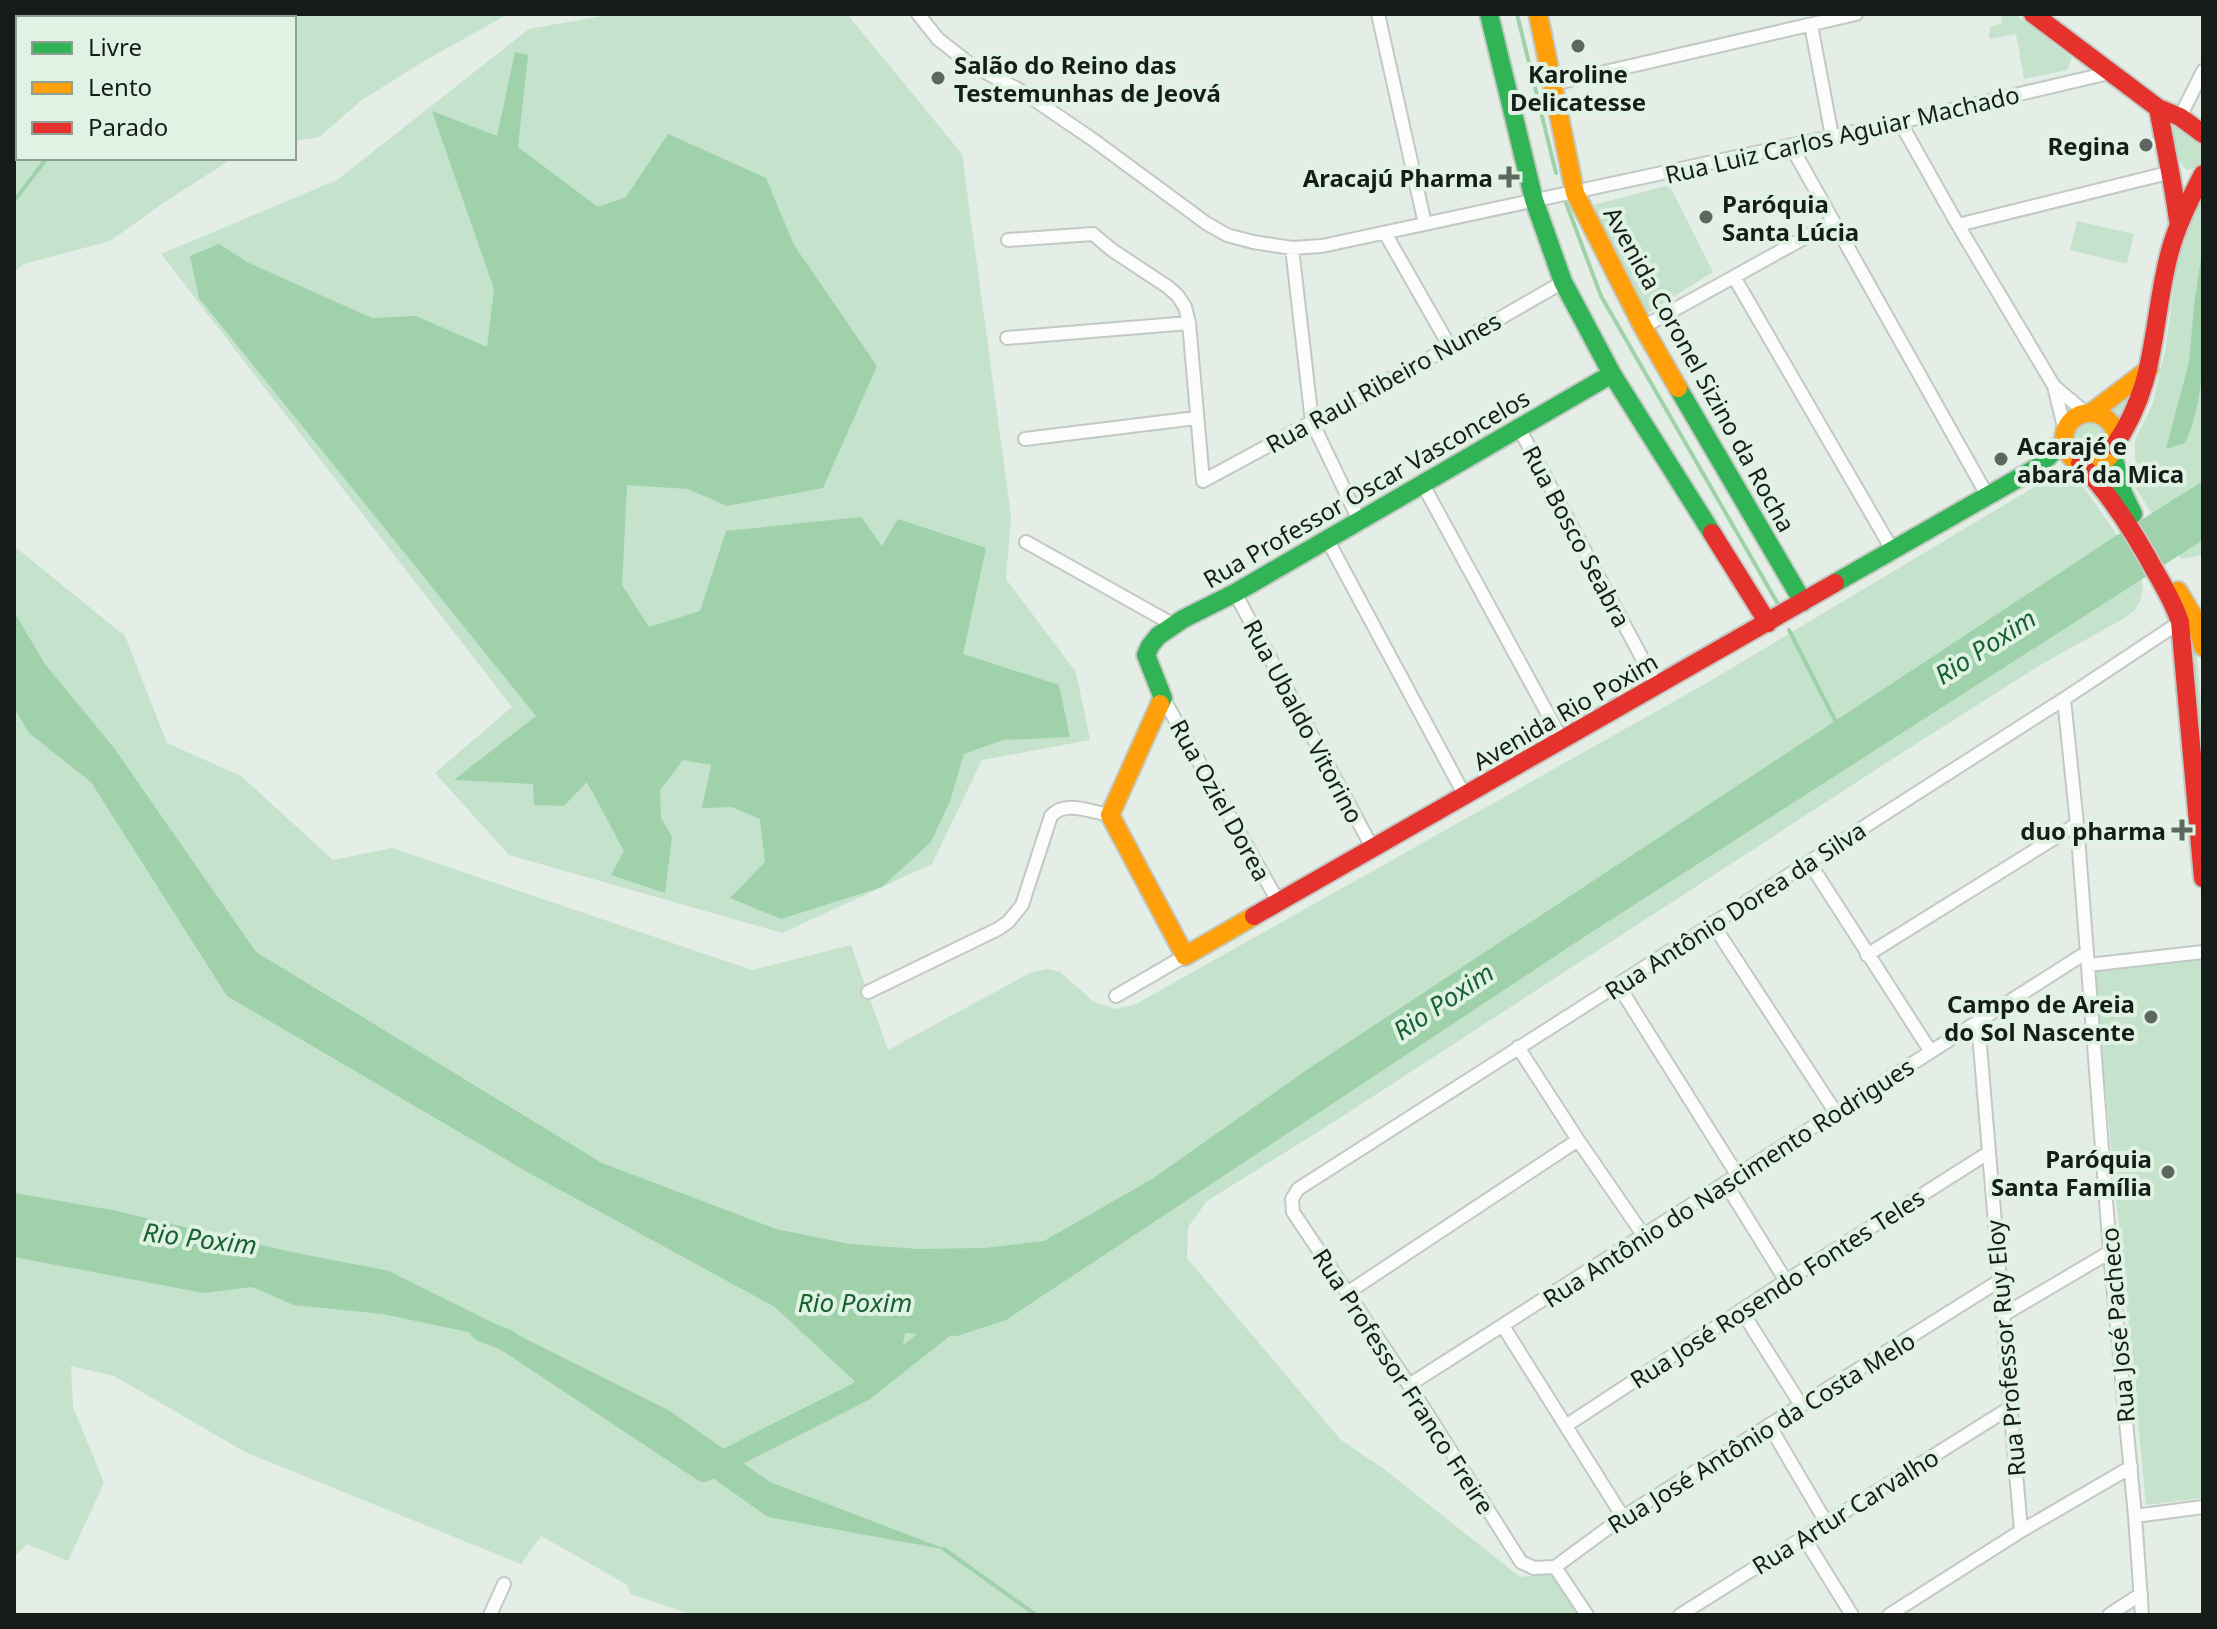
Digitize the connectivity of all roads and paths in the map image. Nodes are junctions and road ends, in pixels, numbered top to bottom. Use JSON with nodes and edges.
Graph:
{"nodes":[{"id":1,"x":918,"y":14,"type":"edge"},
{"id":2,"x":1378,"y":14,"type":"edge"},
{"id":3,"x":1489,"y":14,"type":"edge"},
{"id":4,"x":1538,"y":14,"type":"edge"},
{"id":5,"x":1856,"y":14,"type":"edge"},
{"id":6,"x":2033,"y":14,"type":"edge"},
{"id":7,"x":1811,"y":25,"type":"junction"},
{"id":8,"x":2203,"y":71,"type":"edge"},
{"id":9,"x":2109,"y":73,"type":"junction"},
{"id":10,"x":1553,"y":84,"type":"junction"},
{"id":11,"x":2158,"y":108,"type":"junction"},
{"id":12,"x":2180,"y":117,"type":"junction"},
{"id":13,"x":1900,"y":122,"type":"junction"},
{"id":14,"x":2163,"y":131,"type":"junction"},
{"id":15,"x":2203,"y":134,"type":"edge"},
{"id":16,"x":1832,"y":136,"type":"junction"},
{"id":17,"x":1791,"y":146,"type":"junction"},
{"id":18,"x":2172,"y":172,"type":"junction"},
{"id":19,"x":2203,"y":173,"type":"edge"},
{"id":20,"x":1575,"y":193,"type":"junction"},
{"id":21,"x":1534,"y":200,"type":"junction"},
{"id":22,"x":2178,"y":220,"type":"junction"},
{"id":23,"x":1833,"y":222,"type":"junction"},
{"id":24,"x":1425,"y":224,"type":"junction"},
{"id":25,"x":1958,"y":225,"type":"junction"},
{"id":26,"x":1385,"y":233,"type":"junction"},
{"id":27,"x":1008,"y":240,"type":"dead end"},
{"id":28,"x":1292,"y":248,"type":"junction"},
{"id":29,"x":1734,"y":277,"type":"junction"},
{"id":30,"x":1563,"y":282,"type":"junction"},
{"id":31,"x":1189,"y":323,"type":"junction"},
{"id":32,"x":1643,"y":327,"type":"junction"},
{"id":33,"x":1007,"y":338,"type":"dead end"},
{"id":34,"x":1450,"y":347,"type":"junction"},
{"id":35,"x":2149,"y":369,"type":"junction"},
{"id":36,"x":1612,"y":374,"type":"junction"},
{"id":37,"x":2054,"y":386,"type":"junction"},
{"id":38,"x":2088,"y":413,"type":"junction"},
{"id":39,"x":1196,"y":418,"type":"junction"},
{"id":40,"x":1312,"y":422,"type":"junction"},
{"id":41,"x":1519,"y":428,"type":"junction"},
{"id":42,"x":2064,"y":436,"type":"junction"},
{"id":43,"x":1025,"y":439,"type":"dead end"},
{"id":44,"x":2113,"y":449,"type":"junction"},
{"id":45,"x":2079,"y":463,"type":"junction"},
{"id":46,"x":2038,"y":467,"type":"junction"},
{"id":47,"x":1422,"y":483,"type":"junction"},
{"id":48,"x":1987,"y":495,"type":"junction"},
{"id":49,"x":2122,"y":505,"type":"junction"},
{"id":50,"x":1359,"y":520,"type":"junction"},
{"id":51,"x":1327,"y":539,"type":"junction"},
{"id":52,"x":1026,"y":542,"type":"dead end"},
{"id":53,"x":1893,"y":551,"type":"junction"},
{"id":54,"x":1235,"y":593,"type":"junction"},
{"id":55,"x":1803,"y":602,"type":"junction"},
{"id":56,"x":2193,"y":621,"type":"edge"},
{"id":57,"x":1768,"y":623,"type":"junction"},
{"id":58,"x":1174,"y":625,"type":"junction"},
{"id":59,"x":2203,"y":647,"type":"edge"},
{"id":60,"x":1657,"y":686,"type":"junction"},
{"id":61,"x":1163,"y":698,"type":"junction"},
{"id":62,"x":2064,"y":699,"type":"junction"},
{"id":63,"x":1562,"y":740,"type":"junction"},
{"id":64,"x":1465,"y":796,"type":"junction"},
{"id":65,"x":1110,"y":815,"type":"junction"},
{"id":66,"x":2077,"y":824,"type":"junction"},
{"id":67,"x":1373,"y":849,"type":"junction"},
{"id":68,"x":1809,"y":862,"type":"junction"},
{"id":69,"x":2203,"y":878,"type":"edge"},
{"id":70,"x":1279,"y":903,"type":"junction"},
{"id":71,"x":1712,"y":923,"type":"junction"},
{"id":72,"x":2203,"y":952,"type":"edge"},
{"id":73,"x":1867,"y":955,"type":"junction"},
{"id":74,"x":1185,"y":956,"type":"junction"},
{"id":75,"x":2087,"y":959,"type":"junction"},
{"id":76,"x":1618,"y":985,"type":"junction"},
{"id":77,"x":868,"y":992,"type":"dead end"},
{"id":78,"x":1116,"y":996,"type":"dead end"},
{"id":79,"x":1978,"y":1022,"type":"junction"},
{"id":80,"x":1518,"y":1047,"type":"junction"},
{"id":81,"x":1931,"y":1052,"type":"junction"},
{"id":82,"x":1836,"y":1113,"type":"junction"},
{"id":83,"x":1578,"y":1140,"type":"junction"},
{"id":84,"x":1988,"y":1153,"type":"junction"},
{"id":85,"x":1738,"y":1176,"type":"junction"},
{"id":86,"x":1726,"y":1184,"type":"junction"},
{"id":87,"x":1292,"y":1199,"type":"joint"},
{"id":88,"x":1644,"y":1236,"type":"junction"},
{"id":89,"x":2110,"y":1252,"type":"junction"},
{"id":90,"x":1786,"y":1281,"type":"junction"},
{"id":91,"x":1999,"y":1281,"type":"junction"},
{"id":92,"x":1347,"y":1293,"type":"junction"},
{"id":93,"x":1741,"y":1310,"type":"junction"},
{"id":94,"x":2003,"y":1315,"type":"junction"},
{"id":95,"x":1503,"y":1326,"type":"junction"},
{"id":96,"x":1409,"y":1385,"type":"junction"},
{"id":97,"x":1801,"y":1405,"type":"junction"},
{"id":98,"x":2011,"y":1407,"type":"junction"},
{"id":99,"x":1567,"y":1425,"type":"junction"},
{"id":100,"x":1769,"y":1425,"type":"junction"},
{"id":101,"x":2131,"y":1467,"type":"junction"},
{"id":102,"x":2203,"y":1507,"type":"edge"},
{"id":103,"x":2135,"y":1516,"type":"junction"},
{"id":104,"x":1623,"y":1517,"type":"junction"},
{"id":105,"x":1826,"y":1522,"type":"junction"},
{"id":106,"x":2021,"y":1531,"type":"junction"},
{"id":107,"x":1803,"y":1536,"type":"junction"},
{"id":108,"x":1555,"y":1567,"type":"junction"},
{"id":109,"x":504,"y":1584,"type":"dead end"},
{"id":110,"x":2141,"y":1594,"type":"junction"},
{"id":111,"x":1894,"y":1614,"type":"edge"},
{"id":112,"x":490,"y":1615,"type":"edge"},
{"id":113,"x":1587,"y":1615,"type":"edge"},
{"id":114,"x":1680,"y":1615,"type":"edge"},
{"id":115,"x":1852,"y":1615,"type":"edge"},
{"id":116,"x":2109,"y":1615,"type":"edge"},
{"id":117,"x":2142,"y":1615,"type":"edge"}],
"edges":[{"from":1,"to":28,"type":"street"},
{"from":2,"to":24,"type":"street"},
{"from":3,"to":21,"type":"street"},
{"from":4,"to":10,"type":"street","name":"Avenida Coronel Sizino da Rocha"},
{"from":5,"to":7,"type":"street"},
{"from":6,"to":9,"type":"street"},
{"from":7,"to":10,"type":"street"},
{"from":7,"to":16,"type":"street"},
{"from":8,"to":12,"type":"street"},
{"from":9,"to":11,"type":"street"},
{"from":9,"to":13,"type":"street","name":"Rua Luiz Carlos Aguiar Machado"},
{"from":10,"to":20,"type":"street","name":"Avenida Coronel Sizino da Rocha"},
{"from":11,"to":12,"type":"street"},
{"from":11,"to":14,"type":"street"},
{"from":12,"to":14,"type":"street"},
{"from":12,"to":15,"type":"street"},
{"from":13,"to":16,"type":"street","name":"Rua Luiz Carlos Aguiar Machado"},
{"from":13,"to":25,"type":"street"},
{"from":14,"to":18,"type":"street"},
{"from":16,"to":17,"type":"street","name":"Rua Luiz Carlos Aguiar Machado"},
{"from":17,"to":20,"type":"street","name":"Rua Luiz Carlos Aguiar Machado"},
{"from":17,"to":23,"type":"street"},
{"from":18,"to":19,"type":"street"},
{"from":18,"to":22,"type":"street"},
{"from":18,"to":25,"type":"street"},
{"from":19,"to":22,"type":"street"},
{"from":20,"to":21,"type":"street","name":"Rua Luiz Carlos Aguiar Machado"},
{"from":20,"to":32,"type":"street","name":"Avenida Coronel Sizino da Rocha"},
{"from":21,"to":24,"type":"street","name":"Rua Luiz Carlos Aguiar Machado"},
{"from":21,"to":30,"type":"street"},
{"from":22,"to":35,"type":"street"},
{"from":23,"to":29,"type":"street"},
{"from":23,"to":48,"type":"street"},
{"from":24,"to":26,"type":"street","name":"Rua Luiz Carlos Aguiar Machado"},
{"from":25,"to":37,"type":"street"},
{"from":26,"to":28,"type":"street","name":"Rua Luiz Carlos Aguiar Machado"},
{"from":26,"to":34,"type":"street"},
{"from":27,"to":31,"type":"street"},
{"from":28,"to":40,"type":"street"},
{"from":29,"to":32,"type":"street"},
{"from":29,"to":53,"type":"street"},
{"from":30,"to":34,"type":"street","name":"Rua Raul Ribeiro Nunes"},
{"from":30,"to":36,"type":"street"},
{"from":31,"to":33,"type":"street"},
{"from":31,"to":39,"type":"street"},
{"from":32,"to":55,"type":"street","name":"Avenida Coronel Sizino da Rocha"},
{"from":34,"to":40,"type":"street","name":"Rua Raul Ribeiro Nunes"},
{"from":35,"to":38,"type":"street"},
{"from":35,"to":44,"type":"street"},
{"from":36,"to":41,"type":"street","name":"Rua Professor Oscar Vasconcelos"},
{"from":36,"to":57,"type":"street"},
{"from":37,"to":38,"type":"street"},
{"from":37,"to":42,"type":"street"},
{"from":38,"to":42,"type":"street"},
{"from":38,"to":44,"type":"street"},
{"from":39,"to":40,"type":"street","name":"Rua Raul Ribeiro Nunes"},
{"from":39,"to":43,"type":"street"},
{"from":40,"to":50,"type":"street"},
{"from":41,"to":47,"type":"street","name":"Rua Professor Oscar Vasconcelos"},
{"from":41,"to":60,"type":"street","name":"Rua Bosco Seabra"},
{"from":42,"to":45,"type":"street"},
{"from":42,"to":46,"type":"street","name":"Avenida Rio Poxim"},
{"from":44,"to":45,"type":"street"},
{"from":44,"to":49,"type":"street"},
{"from":45,"to":46,"type":"street","name":"Avenida Rio Poxim"},
{"from":45,"to":49,"type":"street"},
{"from":46,"to":48,"type":"street","name":"Avenida Rio Poxim"},
{"from":47,"to":50,"type":"street","name":"Rua Professor Oscar Vasconcelos"},
{"from":47,"to":63,"type":"street"},
{"from":48,"to":53,"type":"street","name":"Avenida Rio Poxim"},
{"from":49,"to":56,"type":"street"},
{"from":50,"to":51,"type":"street","name":"Rua Professor Oscar Vasconcelos"},
{"from":51,"to":54,"type":"street","name":"Rua Professor Oscar Vasconcelos"},
{"from":51,"to":64,"type":"street"},
{"from":52,"to":58,"type":"street"},
{"from":53,"to":55,"type":"street","name":"Avenida Rio Poxim"},
{"from":54,"to":58,"type":"street","name":"Rua Professor Oscar Vasconcelos"},
{"from":54,"to":67,"type":"street","name":"Rua Ubaldo Vitorino"},
{"from":55,"to":57,"type":"street","name":"Avenida Rio Poxim"},
{"from":56,"to":59,"type":"street"},
{"from":56,"to":62,"type":"street","name":"Rua Antônio Dorea da Silva"},
{"from":56,"to":69,"type":"street"},
{"from":57,"to":60,"type":"street","name":"Avenida Rio Poxim"},
{"from":58,"to":61,"type":"street","name":"Rua Professor Oscar Vasconcelos"},
{"from":60,"to":63,"type":"street","name":"Avenida Rio Poxim"},
{"from":61,"to":65,"type":"street"},
{"from":61,"to":70,"type":"street","name":"Rua Oziel Dorea"},
{"from":62,"to":66,"type":"street","name":"Rua José Pacheco"},
{"from":62,"to":68,"type":"street","name":"Rua Antônio Dorea da Silva"},
{"from":63,"to":64,"type":"street","name":"Avenida Rio Poxim"},
{"from":64,"to":67,"type":"street","name":"Avenida Rio Poxim"},
{"from":65,"to":74,"type":"street"},
{"from":65,"to":77,"type":"street"},
{"from":66,"to":73,"type":"street"},
{"from":66,"to":75,"type":"street","name":"Rua José Pacheco"},
{"from":67,"to":70,"type":"street","name":"Avenida Rio Poxim"},
{"from":68,"to":71,"type":"street","name":"Rua Antônio Dorea da Silva"},
{"from":68,"to":73,"type":"street"},
{"from":70,"to":74,"type":"street","name":"Avenida Rio Poxim"},
{"from":71,"to":76,"type":"street","name":"Rua Antônio Dorea da Silva"},
{"from":71,"to":82,"type":"street"},
{"from":72,"to":75,"type":"street"},
{"from":73,"to":81,"type":"street"},
{"from":74,"to":78,"type":"street","name":"Avenida Rio Poxim"},
{"from":75,"to":79,"type":"street","name":"Rua Antônio do Nascimento Rodrigues"},
{"from":75,"to":89,"type":"street","name":"Rua José Pacheco"},
{"from":76,"to":80,"type":"street","name":"Rua Antônio Dorea da Silva"},
{"from":76,"to":85,"type":"street"},
{"from":79,"to":81,"type":"street","name":"Rua Antônio do Nascimento Rodrigues"},
{"from":79,"to":84,"type":"street","name":"Rua Professor Ruy Eloy"},
{"from":80,"to":83,"type":"street"},
{"from":80,"to":87,"type":"street","name":"Rua Antônio Dorea da Silva"},
{"from":81,"to":82,"type":"street","name":"Rua Antônio do Nascimento Rodrigues"},
{"from":82,"to":85,"type":"street","name":"Rua Antônio do Nascimento Rodrigues"},
{"from":83,"to":88,"type":"street"},
{"from":83,"to":92,"type":"street"},
{"from":84,"to":90,"type":"street","name":"Rua José Rosendo Fontes Teles"},
{"from":84,"to":91,"type":"street","name":"Rua Professor Ruy Eloy"},
{"from":85,"to":86,"type":"street","name":"Rua Antônio do Nascimento Rodrigues"},
{"from":86,"to":88,"type":"street","name":"Rua Antônio do Nascimento Rodrigues"},
{"from":86,"to":90,"type":"street"},
{"from":87,"to":92,"type":"street","name":"Rua Professor Franco Freire"},
{"from":88,"to":95,"type":"street","name":"Rua Antônio do Nascimento Rodrigues"},
{"from":89,"to":94,"type":"street"},
{"from":89,"to":101,"type":"street","name":"Rua José Pacheco"},
{"from":90,"to":93,"type":"street","name":"Rua José Rosendo Fontes Teles"},
{"from":91,"to":94,"type":"street","name":"Rua Professor Ruy Eloy"},
{"from":91,"to":97,"type":"street","name":"Rua José Antônio da Costa Melo"},
{"from":92,"to":96,"type":"street","name":"Rua Professor Franco Freire"},
{"from":93,"to":97,"type":"street"},
{"from":93,"to":99,"type":"street","name":"Rua José Rosendo Fontes Teles"},
{"from":94,"to":98,"type":"street","name":"Rua Professor Ruy Eloy"},
{"from":95,"to":96,"type":"street","name":"Rua Antônio do Nascimento Rodrigues"},
{"from":95,"to":99,"type":"street"},
{"from":96,"to":108,"type":"street","name":"Rua Professor Franco Freire"},
{"from":97,"to":100,"type":"street","name":"Rua José Antônio da Costa Melo"},
{"from":98,"to":105,"type":"street","name":"Rua Artur Carvalho"},
{"from":98,"to":106,"type":"street","name":"Rua Professor Ruy Eloy"},
{"from":99,"to":104,"type":"street"},
{"from":100,"to":104,"type":"street","name":"Rua José Antônio da Costa Melo"},
{"from":100,"to":105,"type":"street"},
{"from":101,"to":103,"type":"street","name":"Rua José Pacheco"},
{"from":101,"to":106,"type":"street"},
{"from":102,"to":103,"type":"street"},
{"from":103,"to":110,"type":"street","name":"Rua José Pacheco"},
{"from":104,"to":108,"type":"street","name":"Rua José Antônio da Costa Melo"},
{"from":105,"to":107,"type":"street","name":"Rua Artur Carvalho"},
{"from":106,"to":111,"type":"street"},
{"from":107,"to":114,"type":"street","name":"Rua Artur Carvalho"},
{"from":107,"to":115,"type":"street"},
{"from":108,"to":113,"type":"street"},
{"from":109,"to":112,"type":"street"},
{"from":110,"to":116,"type":"street"},
{"from":110,"to":117,"type":"street","name":"Rua José Pacheco"}]}
